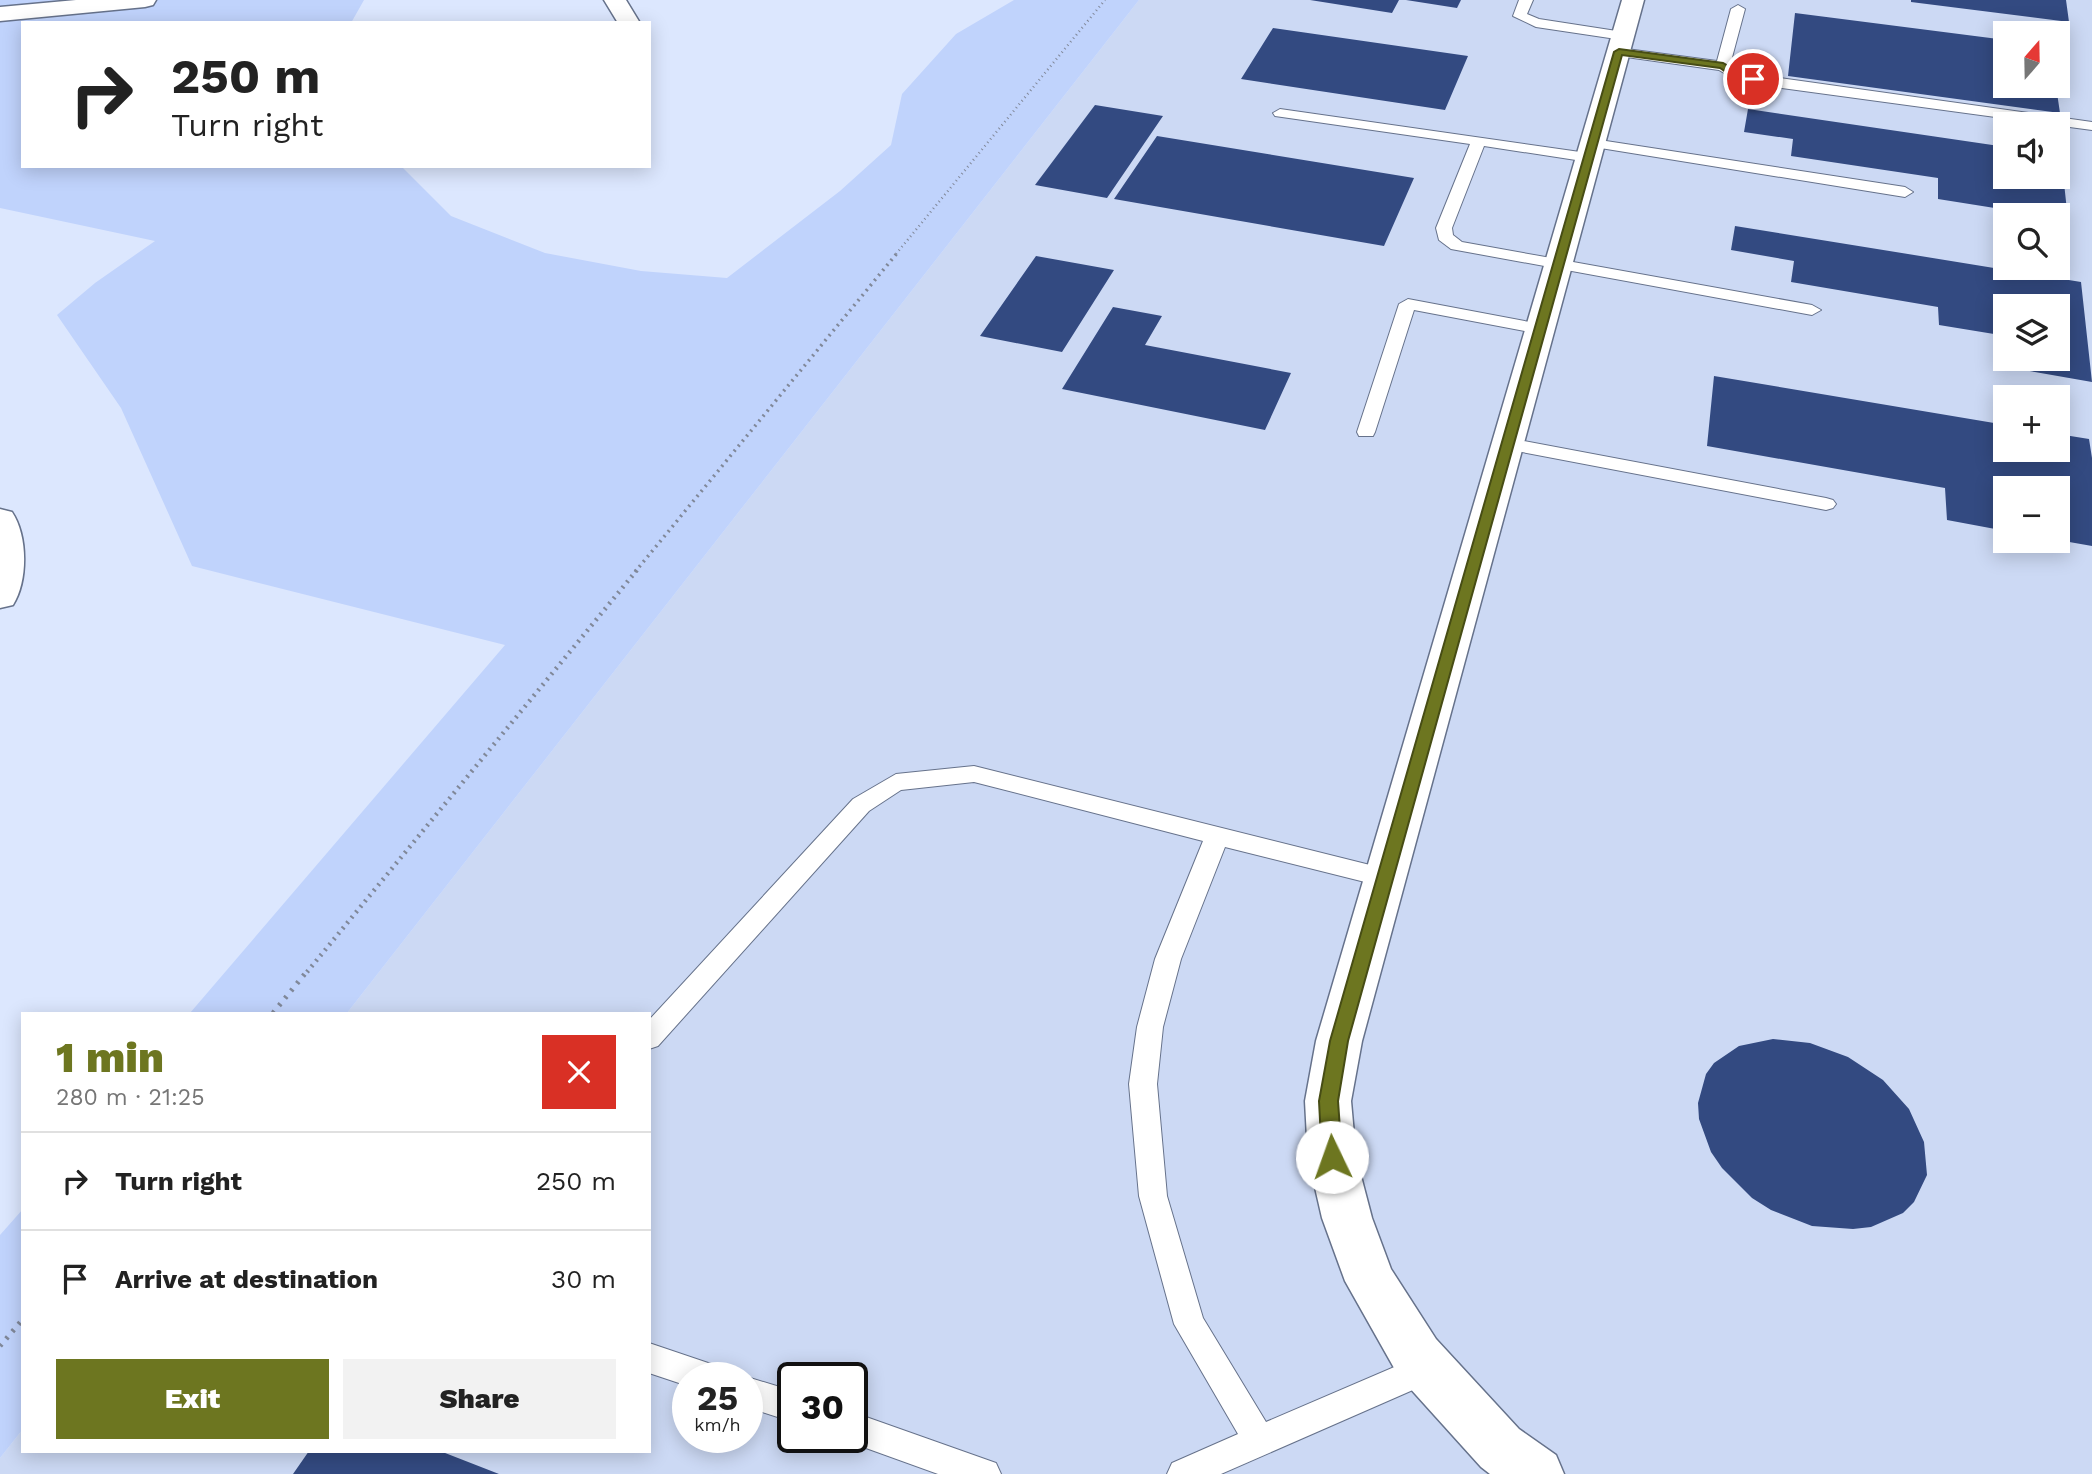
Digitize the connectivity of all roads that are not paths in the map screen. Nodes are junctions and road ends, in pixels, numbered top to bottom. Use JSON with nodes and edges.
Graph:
{"nodes":[{"id":1,"x":145,"y":0,"type":"edge"},
{"id":2,"x":615,"y":0,"type":"edge"},
{"id":3,"x":1526,"y":0,"type":"edge"},
{"id":4,"x":1738,"y":9,"type":"dead end"},
{"id":5,"x":0,"y":14,"type":"edge"},
{"id":6,"x":628,"y":21,"type":"edge"},
{"id":7,"x":1625,"y":29,"type":"edge"},
{"id":8,"x":1723,"y":66,"type":"junction"},
{"id":9,"x":1280,"y":113,"type":"dead end"},
{"id":10,"x":2092,"y":126,"type":"edge"},
{"id":11,"x":1478,"y":142,"type":"junction"},
{"id":12,"x":1591,"y":150,"type":"junction"},
{"id":13,"x":1905,"y":192,"type":"dead end"},
{"id":14,"x":1559,"y":264,"type":"junction"},
{"id":15,"x":1812,"y":310,"type":"dead end"},
{"id":16,"x":1540,"y":328,"type":"junction"},
{"id":17,"x":1366,"y":432,"type":"dead end"},
{"id":18,"x":1508,"y":444,"type":"junction"},
{"id":19,"x":1826,"y":504,"type":"dead end"},
{"id":20,"x":0,"y":519,"type":"edge"},
{"id":21,"x":0,"y":597,"type":"edge"},
{"id":22,"x":1217,"y":836,"type":"junction"},
{"id":23,"x":1385,"y":878,"type":"junction"},
{"id":24,"x":651,"y":1036,"type":"edge"},
{"id":25,"x":651,"y":1359,"type":"edge"},
{"id":26,"x":672,"y":1366,"type":"edge"},
{"id":27,"x":1427,"y":1368,"type":"junction"},
{"id":28,"x":868,"y":1434,"type":"edge"},
{"id":29,"x":1260,"y":1441,"type":"junction"},
{"id":30,"x":985,"y":1474,"type":"edge"},
{"id":31,"x":1183,"y":1474,"type":"edge"},
{"id":32,"x":1537,"y":1474,"type":"edge"}],
"edges":[{"from":1,"to":5,"type":"street"},
{"from":2,"to":6,"type":"street"},
{"from":3,"to":7,"type":"lane"},
{"from":4,"to":8,"type":"lane"},
{"from":7,"to":8,"type":"lane"},
{"from":7,"to":12,"type":"street"},
{"from":8,"to":10,"type":"lane"},
{"from":9,"to":11,"type":"lane"},
{"from":11,"to":12,"type":"lane"},
{"from":11,"to":14,"type":"lane"},
{"from":12,"to":13,"type":"lane"},
{"from":12,"to":14,"type":"street"},
{"from":14,"to":15,"type":"lane"},
{"from":14,"to":16,"type":"street"},
{"from":16,"to":17,"type":"lane"},
{"from":16,"to":18,"type":"street"},
{"from":18,"to":19,"type":"lane"},
{"from":18,"to":23,"type":"street"},
{"from":20,"to":21,"type":"street"},
{"from":22,"to":23,"type":"lane"},
{"from":22,"to":24,"type":"lane"},
{"from":22,"to":29,"type":"lane"},
{"from":23,"to":27,"type":"street"},
{"from":25,"to":26,"type":"lane"},
{"from":27,"to":29,"type":"lane"},
{"from":27,"to":32,"type":"street"},
{"from":28,"to":30,"type":"lane"},
{"from":29,"to":31,"type":"lane"}]}
